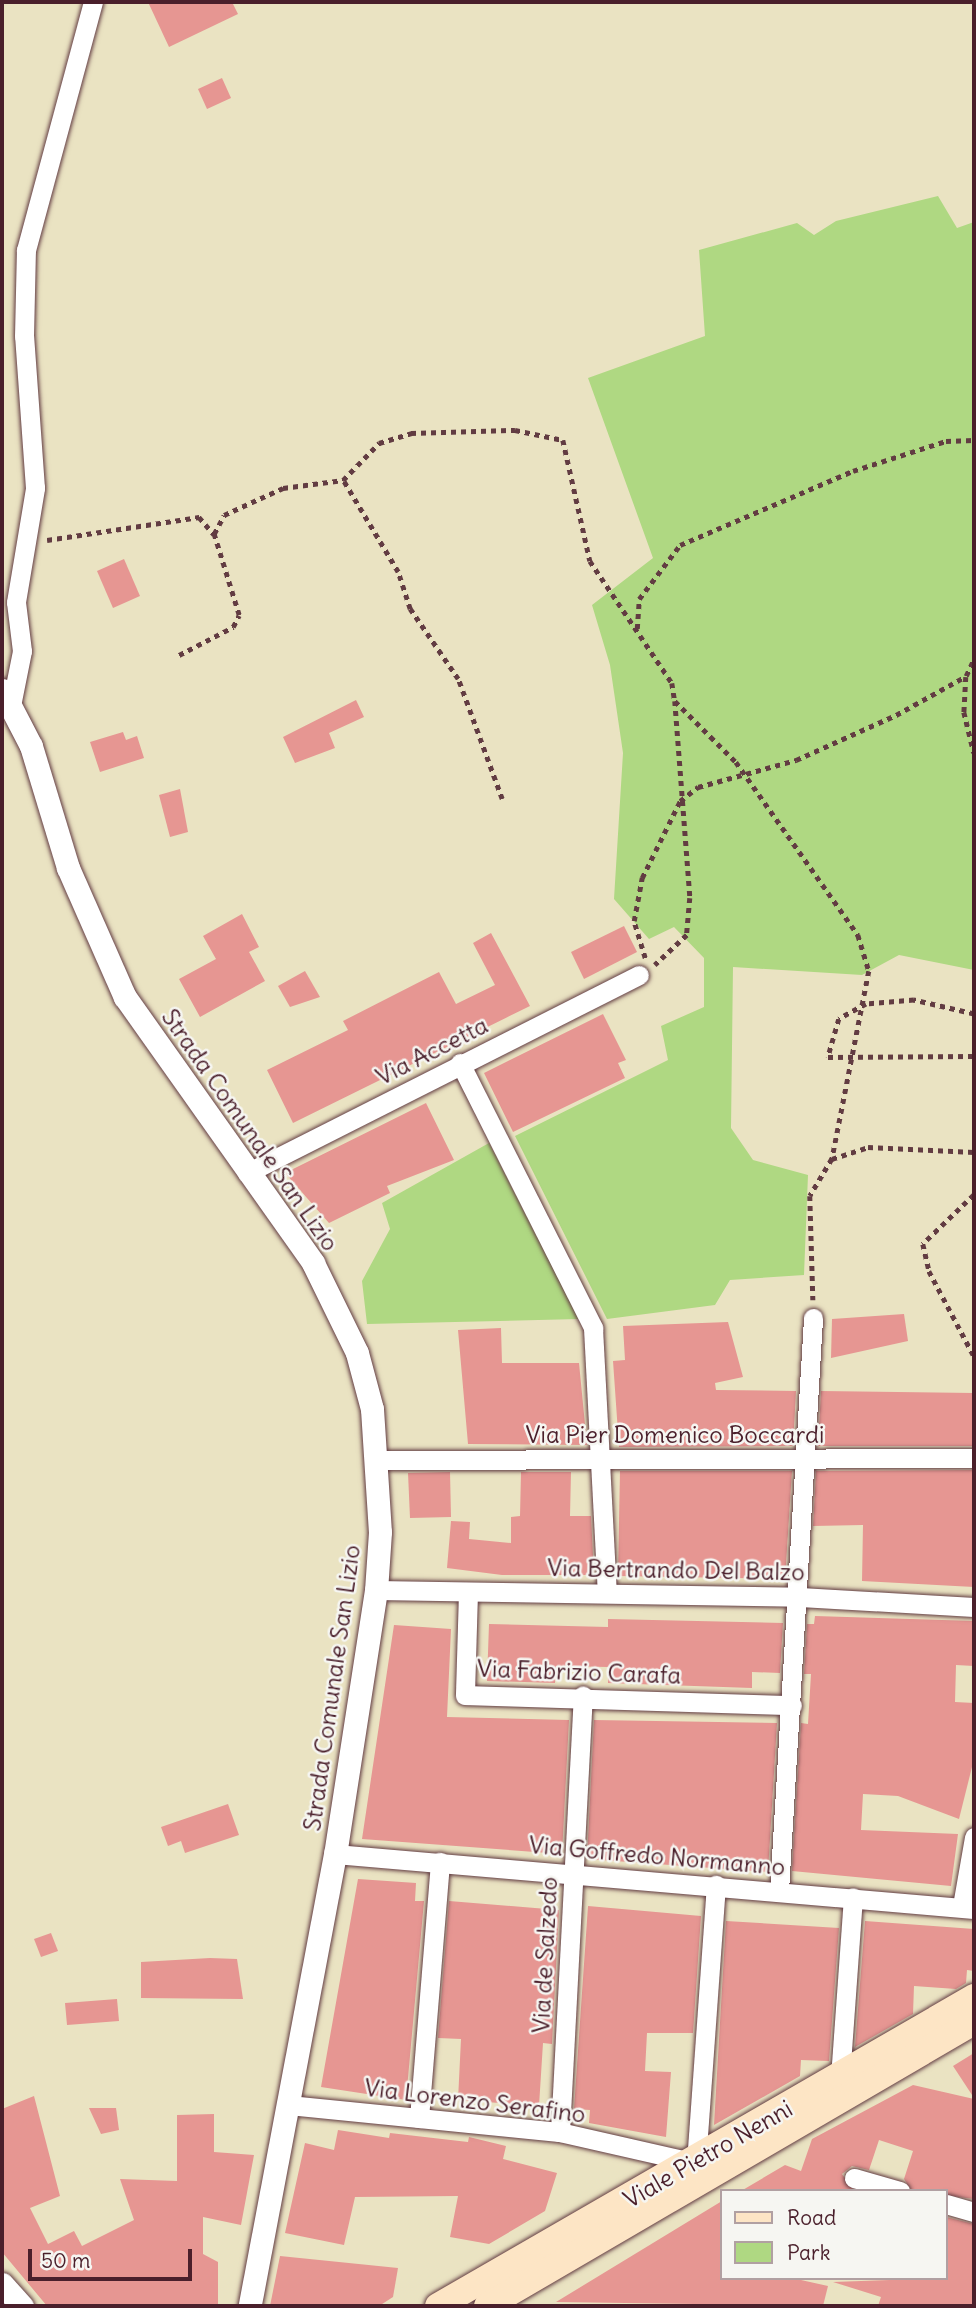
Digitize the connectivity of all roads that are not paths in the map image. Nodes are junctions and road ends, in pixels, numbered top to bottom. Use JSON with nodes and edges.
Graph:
{"nodes":[{"id":1,"x":93,"y":2,"type":"edge"},
{"id":2,"x":7,"y":695,"type":"edge"},
{"id":3,"x":639,"y":975,"type":"road end"},
{"id":4,"x":460,"y":1063,"type":"junction"},
{"id":5,"x":247,"y":1173,"type":"junction"},
{"id":6,"x":813,"y":1318,"type":"road end"},
{"id":7,"x":974,"y":1458,"type":"edge"},
{"id":8,"x":810,"y":1459,"type":"junction"},
{"id":9,"x":376,"y":1461,"type":"junction"},
{"id":10,"x":600,"y":1461,"type":"junction"},
{"id":11,"x":376,"y":1590,"type":"junction"},
{"id":12,"x":468,"y":1592,"type":"junction"},
{"id":13,"x":607,"y":1593,"type":"junction"},
{"id":14,"x":800,"y":1597,"type":"junction"},
{"id":15,"x":974,"y":1607,"type":"edge"},
{"id":16,"x":583,"y":1696,"type":"junction"},
{"id":17,"x":792,"y":1705,"type":"junction"},
{"id":18,"x":974,"y":1837,"type":"edge"},
{"id":19,"x":335,"y":1854,"type":"junction"},
{"id":20,"x":440,"y":1862,"type":"junction"},
{"id":21,"x":575,"y":1874,"type":"junction"},
{"id":22,"x":716,"y":1885,"type":"junction"},
{"id":23,"x":779,"y":1891,"type":"junction"},
{"id":24,"x":853,"y":1897,"type":"junction"},
{"id":25,"x":968,"y":1908,"type":"edge"},
{"id":26,"x":974,"y":1997,"type":"edge"},
{"id":27,"x":974,"y":2022,"type":"edge"},
{"id":28,"x":840,"y":2078,"type":"junction"},
{"id":29,"x":288,"y":2105,"type":"junction"},
{"id":30,"x":419,"y":2118,"type":"junction"},
{"id":31,"x":560,"y":2132,"type":"junction"},
{"id":32,"x":696,"y":2163,"type":"junction"},
{"id":33,"x":854,"y":2178,"type":"dead end"},
{"id":34,"x":893,"y":2189,"type":"edge"},
{"id":35,"x":948,"y":2205,"type":"edge"},
{"id":36,"x":974,"y":2212,"type":"edge"},
{"id":37,"x":2,"y":2284,"type":"edge"},
{"id":38,"x":22,"y":2306,"type":"edge"},
{"id":39,"x":250,"y":2306,"type":"edge"},
{"id":40,"x":438,"y":2306,"type":"edge"},
{"id":41,"x":487,"y":2306,"type":"edge"}],
"edges":[{"from":1,"to":2,"type":"street"},
{"from":2,"to":5,"type":"street","name":"Strada Comunale San Lizio"},
{"from":3,"to":4,"type":"street","name":"Via Accetta"},
{"from":4,"to":5,"type":"street","name":"Via Accetta"},
{"from":4,"to":10,"type":"street"},
{"from":5,"to":9,"type":"street","name":"Strada Comunale San Lizio"},
{"from":6,"to":8,"type":"street"},
{"from":7,"to":8,"type":"street","name":"Via Pier Domenico Boccardi"},
{"from":8,"to":10,"type":"street","name":"Via Pier Domenico Boccardi"},
{"from":8,"to":14,"type":"street"},
{"from":9,"to":10,"type":"street","name":"Via Pier Domenico Boccardi"},
{"from":9,"to":11,"type":"street","name":"Strada Comunale San Lizio"},
{"from":10,"to":13,"type":"street"},
{"from":11,"to":12,"type":"street","name":"Via Bertrando Del Balzo"},
{"from":11,"to":19,"type":"street","name":"Strada Comunale San Lizio"},
{"from":12,"to":13,"type":"street","name":"Via Bertrando Del Balzo"},
{"from":12,"to":16,"type":"street","name":"Via Fabrizio Carafa"},
{"from":13,"to":14,"type":"street","name":"Via Bertrando Del Balzo"},
{"from":14,"to":15,"type":"street","name":"Via Bertrando Del Balzo"},
{"from":14,"to":17,"type":"street"},
{"from":16,"to":17,"type":"street","name":"Via Fabrizio Carafa"},
{"from":16,"to":21,"type":"street","name":"Via de Salzedo"},
{"from":17,"to":23,"type":"street"},
{"from":18,"to":25,"type":"street"},
{"from":19,"to":20,"type":"street","name":"Via Goffredo Normanno"},
{"from":19,"to":29,"type":"street","name":"Strada Comunale San Lizio"},
{"from":20,"to":21,"type":"street","name":"Via Goffredo Normanno"},
{"from":20,"to":30,"type":"street"},
{"from":21,"to":22,"type":"street","name":"Via Goffredo Normanno"},
{"from":21,"to":31,"type":"street","name":"Via de Salzedo"},
{"from":22,"to":23,"type":"street","name":"Via Goffredo Normanno"},
{"from":22,"to":32,"type":"street"},
{"from":23,"to":24,"type":"street","name":"Via Goffredo Normanno"},
{"from":24,"to":25,"type":"street","name":"Via Goffredo Normanno"},
{"from":24,"to":28,"type":"street"},
{"from":26,"to":28,"type":"main road","name":"Viale Pietro Nenni"},
{"from":27,"to":41,"type":"main road","name":"Viale Pietro Nenni"},
{"from":28,"to":32,"type":"main road","name":"Viale Pietro Nenni"},
{"from":29,"to":30,"type":"street","name":"Via Lorenzo Serafino"},
{"from":29,"to":39,"type":"street","name":"Strada Comunale San Lizio"},
{"from":30,"to":31,"type":"street","name":"Via Lorenzo Serafino"},
{"from":31,"to":32,"type":"street","name":"Via Lorenzo Serafino"},
{"from":32,"to":40,"type":"main road","name":"Viale Pietro Nenni"},
{"from":33,"to":34,"type":"street"},
{"from":35,"to":36,"type":"street"},
{"from":37,"to":38,"type":"street"}]}
